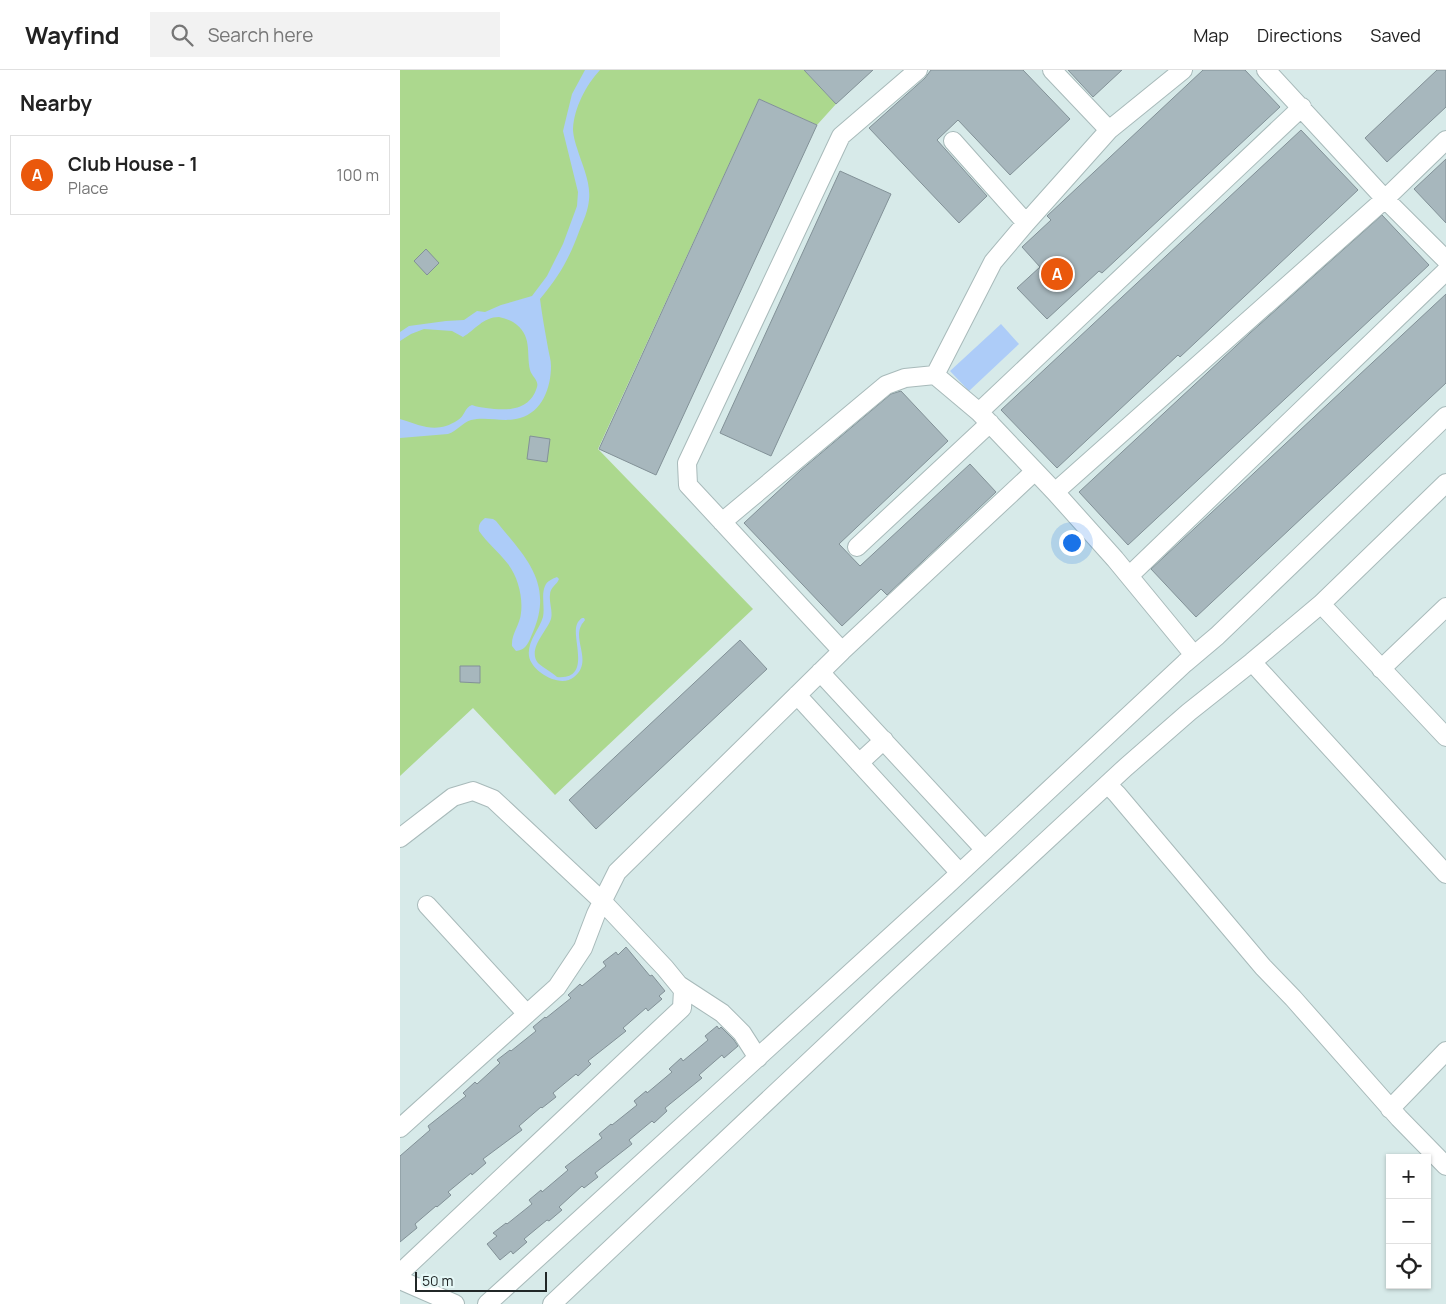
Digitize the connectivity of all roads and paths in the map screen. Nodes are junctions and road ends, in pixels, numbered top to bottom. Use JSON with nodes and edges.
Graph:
{"nodes":[{"id":1,"x":918,"y":70,"type":"edge"},
{"id":2,"x":1052,"y":70,"type":"edge"},
{"id":3,"x":1183,"y":70,"type":"edge"},
{"id":4,"x":1266,"y":70,"type":"edge"},
{"id":5,"x":1302,"y":107,"type":"junction"},
{"id":6,"x":1109,"y":130,"type":"junction"},
{"id":7,"x":1446,"y":140,"type":"edge"},
{"id":8,"x":953,"y":141,"type":"dead end"},
{"id":9,"x":1385,"y":199,"type":"junction"},
{"id":10,"x":1026,"y":223,"type":"junction"},
{"id":11,"x":1446,"y":260,"type":"edge"},
{"id":12,"x":1446,"y":271,"type":"edge"},
{"id":13,"x":935,"y":375,"type":"junction"},
{"id":14,"x":1446,"y":416,"type":"edge"},
{"id":15,"x":984,"y":418,"type":"junction"},
{"id":16,"x":1035,"y":471,"type":"junction"},
{"id":17,"x":1446,"y":483,"type":"edge"},
{"id":18,"x":1055,"y":492,"type":"junction"},
{"id":19,"x":722,"y":522,"type":"junction"},
{"id":20,"x":857,"y":547,"type":"dead end"},
{"id":21,"x":1129,"y":576,"type":"junction"},
{"id":22,"x":1320,"y":604,"type":"junction"},
{"id":23,"x":1446,"y":607,"type":"edge"},
{"id":24,"x":842,"y":651,"type":"junction"},
{"id":25,"x":1194,"y":655,"type":"junction"},
{"id":26,"x":1252,"y":662,"type":"junction"},
{"id":27,"x":1381,"y":669,"type":"junction"},
{"id":28,"x":820,"y":672,"type":"junction"},
{"id":29,"x":797,"y":695,"type":"junction"},
{"id":30,"x":1446,"y":737,"type":"edge"},
{"id":31,"x":884,"y":740,"type":"junction"},
{"id":32,"x":859,"y":763,"type":"junction"},
{"id":33,"x":1108,"y":785,"type":"junction"},
{"id":34,"x":400,"y":838,"type":"edge"},
{"id":35,"x":985,"y":850,"type":"junction"},
{"id":36,"x":960,"y":873,"type":"junction"},
{"id":37,"x":1446,"y":874,"type":"edge"},
{"id":38,"x":602,"y":901,"type":"junction"},
{"id":39,"x":427,"y":905,"type":"dead end"},
{"id":40,"x":678,"y":985,"type":"junction"},
{"id":41,"x":527,"y":1014,"type":"junction"},
{"id":42,"x":1446,"y":1051,"type":"edge"},
{"id":43,"x":758,"y":1058,"type":"junction"},
{"id":44,"x":1390,"y":1109,"type":"junction"},
{"id":45,"x":400,"y":1128,"type":"edge"},
{"id":46,"x":1446,"y":1166,"type":"edge"},
{"id":47,"x":400,"y":1273,"type":"edge"},
{"id":48,"x":400,"y":1280,"type":"edge"},
{"id":49,"x":455,"y":1304,"type":"edge"},
{"id":50,"x":487,"y":1304,"type":"edge"},
{"id":51,"x":552,"y":1304,"type":"edge"}],
"edges":[{"from":1,"to":19,"type":"street"},
{"from":2,"to":6,"type":"street"},
{"from":3,"to":6,"type":"street"},
{"from":4,"to":5,"type":"street"},
{"from":5,"to":9,"type":"street"},
{"from":5,"to":15,"type":"street"},
{"from":6,"to":10,"type":"street"},
{"from":7,"to":9,"type":"street"},
{"from":8,"to":10,"type":"street"},
{"from":9,"to":11,"type":"street"},
{"from":9,"to":18,"type":"street"},
{"from":10,"to":13,"type":"street"},
{"from":12,"to":21,"type":"street"},
{"from":13,"to":15,"type":"street"},
{"from":13,"to":19,"type":"street"},
{"from":14,"to":25,"type":"street"},
{"from":15,"to":16,"type":"street"},
{"from":15,"to":20,"type":"street"},
{"from":16,"to":18,"type":"street"},
{"from":16,"to":24,"type":"street"},
{"from":17,"to":22,"type":"street"},
{"from":18,"to":21,"type":"street"},
{"from":19,"to":24,"type":"street"},
{"from":21,"to":25,"type":"street"},
{"from":22,"to":26,"type":"street"},
{"from":22,"to":27,"type":"street"},
{"from":23,"to":27,"type":"street"},
{"from":24,"to":28,"type":"street"},
{"from":25,"to":35,"type":"street"},
{"from":26,"to":33,"type":"street"},
{"from":26,"to":37,"type":"street"},
{"from":27,"to":30,"type":"street"},
{"from":28,"to":29,"type":"street"},
{"from":28,"to":31,"type":"street"},
{"from":29,"to":32,"type":"street"},
{"from":29,"to":38,"type":"street"},
{"from":31,"to":32,"type":"street"},
{"from":31,"to":35,"type":"street"},
{"from":32,"to":36,"type":"street"},
{"from":33,"to":44,"type":"street"},
{"from":33,"to":51,"type":"street"},
{"from":34,"to":38,"type":"street"},
{"from":35,"to":36,"type":"street"},
{"from":36,"to":43,"type":"street"},
{"from":38,"to":40,"type":"street"},
{"from":38,"to":41,"type":"street"},
{"from":39,"to":41,"type":"street"},
{"from":40,"to":43,"type":"street"},
{"from":40,"to":47,"type":"street"},
{"from":41,"to":45,"type":"street"},
{"from":42,"to":44,"type":"street"},
{"from":43,"to":50,"type":"street"},
{"from":44,"to":46,"type":"street"},
{"from":48,"to":49,"type":"street"}]}
